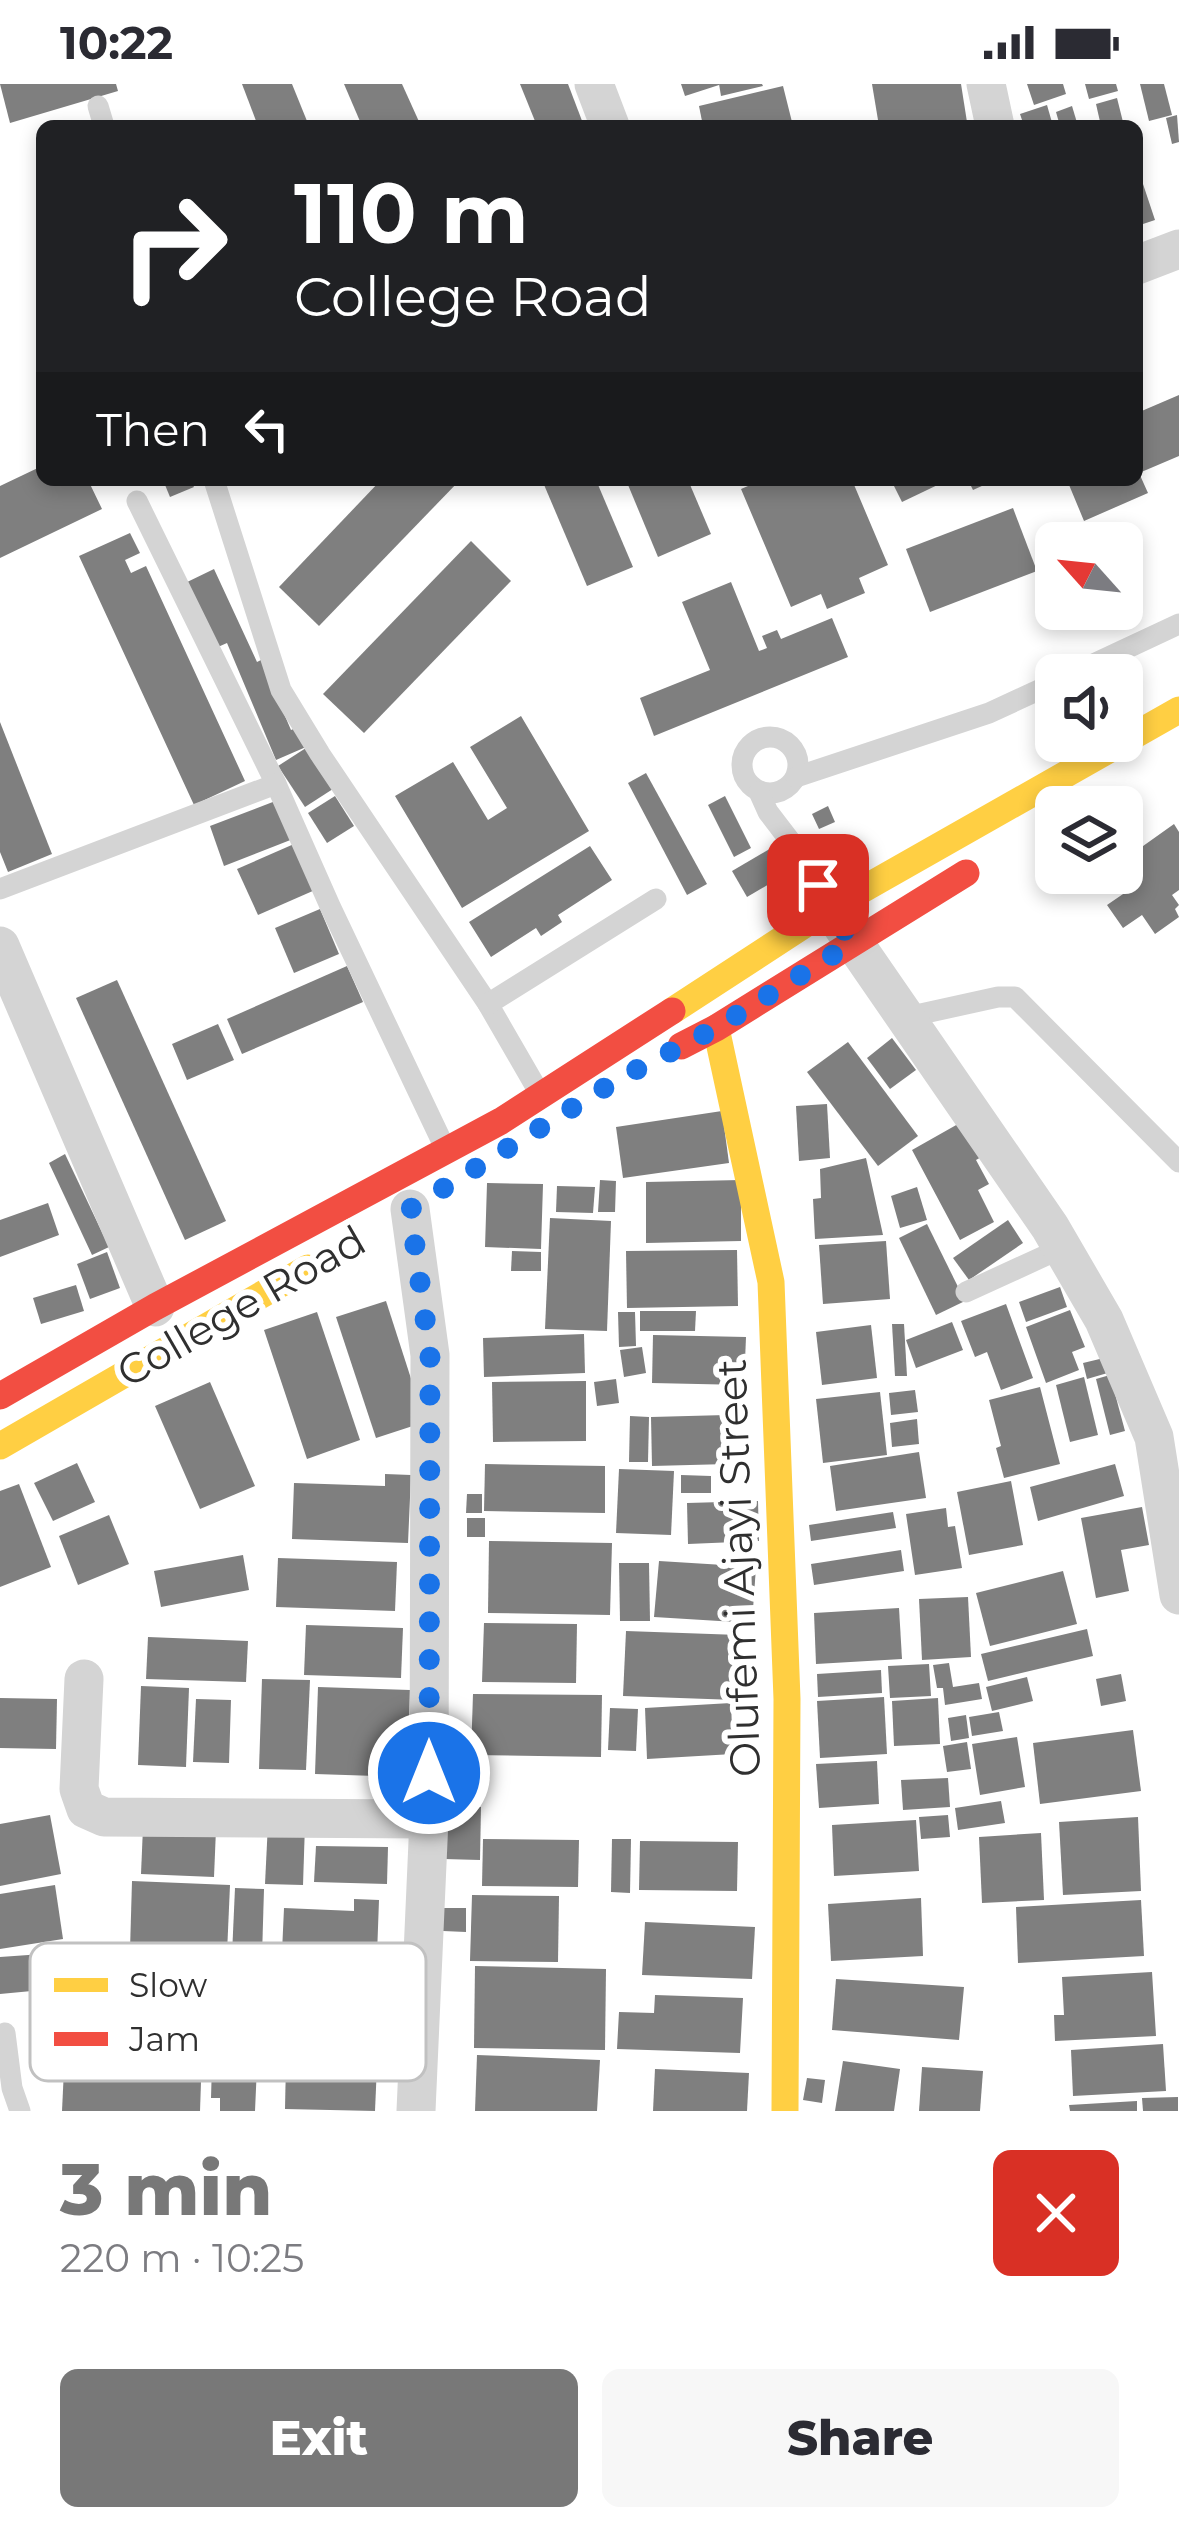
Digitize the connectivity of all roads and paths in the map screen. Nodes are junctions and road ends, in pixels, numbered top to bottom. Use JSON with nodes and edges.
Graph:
{"nodes":[{"id":1,"x":594,"y":84,"type":"edge"},
{"id":2,"x":986,"y":84,"type":"edge"},
{"id":3,"x":608,"y":120,"type":"edge"},
{"id":4,"x":994,"y":120,"type":"edge"},
{"id":5,"x":1179,"y":249,"type":"edge"},
{"id":6,"x":1143,"y":263,"type":"edge"},
{"id":7,"x":216,"y":486,"type":"edge"},
{"id":8,"x":137,"y":501,"type":"dead end"},
{"id":9,"x":1179,"y":624,"type":"edge"},
{"id":10,"x":1115,"y":654,"type":"edge"},
{"id":11,"x":1035,"y":692,"type":"edge"},
{"id":12,"x":1179,"y":710,"type":"edge"},
{"id":13,"x":796,"y":777,"type":"junction"},
{"id":14,"x":276,"y":784,"type":"junction"},
{"id":15,"x":759,"y":792,"type":"junction"},
{"id":16,"x":984,"y":862,"type":"dead end"},
{"id":17,"x":0,"y":889,"type":"edge"},
{"id":18,"x":656,"y":899,"type":"dead end"},
{"id":19,"x":830,"y":908,"type":"junction"},
{"id":20,"x":852,"y":943,"type":"junction"},
{"id":21,"x":0,"y":946,"type":"edge"},
{"id":22,"x":488,"y":1004,"type":"junction"},
{"id":23,"x":907,"y":1017,"type":"junction"},
{"id":24,"x":716,"y":1028,"type":"junction"},
{"id":25,"x":657,"y":1059,"type":"dead end"},
{"id":26,"x":541,"y":1094,"type":"junction"},
{"id":27,"x":447,"y":1152,"type":"junction"},
{"id":28,"x":1179,"y":1162,"type":"edge"},
{"id":29,"x":410,"y":1209,"type":"dead end"},
{"id":30,"x":1062,"y":1248,"type":"junction"},
{"id":31,"x":329,"y":1256,"type":"dead end"},
{"id":32,"x":966,"y":1292,"type":"dead end"},
{"id":33,"x":155,"y":1306,"type":"junction"},
{"id":34,"x":0,"y":1396,"type":"edge"},
{"id":35,"x":0,"y":1446,"type":"edge"},
{"id":36,"x":1179,"y":1595,"type":"edge"},
{"id":37,"x":84,"y":1679,"type":"dead end"},
{"id":38,"x":429,"y":1819,"type":"junction"},
{"id":39,"x":423,"y":1943,"type":"edge"},
{"id":40,"x":5,"y":2033,"type":"dead end"},
{"id":41,"x":417,"y":2081,"type":"edge"},
{"id":42,"x":20,"y":2111,"type":"edge"},
{"id":43,"x":416,"y":2111,"type":"edge"},
{"id":44,"x":785,"y":2111,"type":"edge"}],
"edges":[{"from":1,"to":3,"type":"street"},
{"from":2,"to":4,"type":"street"},
{"from":5,"to":6,"type":"street"},
{"from":7,"to":22,"type":"lane"},
{"from":8,"to":14,"type":"lane"},
{"from":9,"to":10,"type":"lane"},
{"from":11,"to":13,"type":"lane"},
{"from":12,"to":19,"type":"main road","name":"College Road"},
{"from":13,"to":15,"type":"lane"},
{"from":13,"to":15,"type":"lane"},
{"from":14,"to":17,"type":"lane"},
{"from":14,"to":27,"type":"lane"},
{"from":15,"to":19,"type":"lane"},
{"from":16,"to":20,"type":"main road"},
{"from":18,"to":22,"type":"lane"},
{"from":19,"to":20,"type":"street"},
{"from":19,"to":26,"type":"main road","name":"College Road"},
{"from":20,"to":23,"type":"street"},
{"from":20,"to":24,"type":"main road"},
{"from":21,"to":33,"type":"street"},
{"from":22,"to":26,"type":"lane"},
{"from":23,"to":28,"type":"lane"},
{"from":23,"to":30,"type":"street"},
{"from":24,"to":25,"type":"main road"},
{"from":24,"to":44,"type":"main road","name":"Olufemi Ajayi Street"},
{"from":26,"to":27,"type":"main road","name":"College Road"},
{"from":27,"to":33,"type":"main road","name":"College Road"},
{"from":29,"to":38,"type":"street"},
{"from":30,"to":32,"type":"lane"},
{"from":30,"to":36,"type":"street"},
{"from":31,"to":35,"type":"main road","name":"College Road"},
{"from":33,"to":34,"type":"main road","name":"College Road"},
{"from":37,"to":38,"type":"street"},
{"from":38,"to":39,"type":"street"},
{"from":40,"to":42,"type":"lane"},
{"from":41,"to":43,"type":"street"}]}
